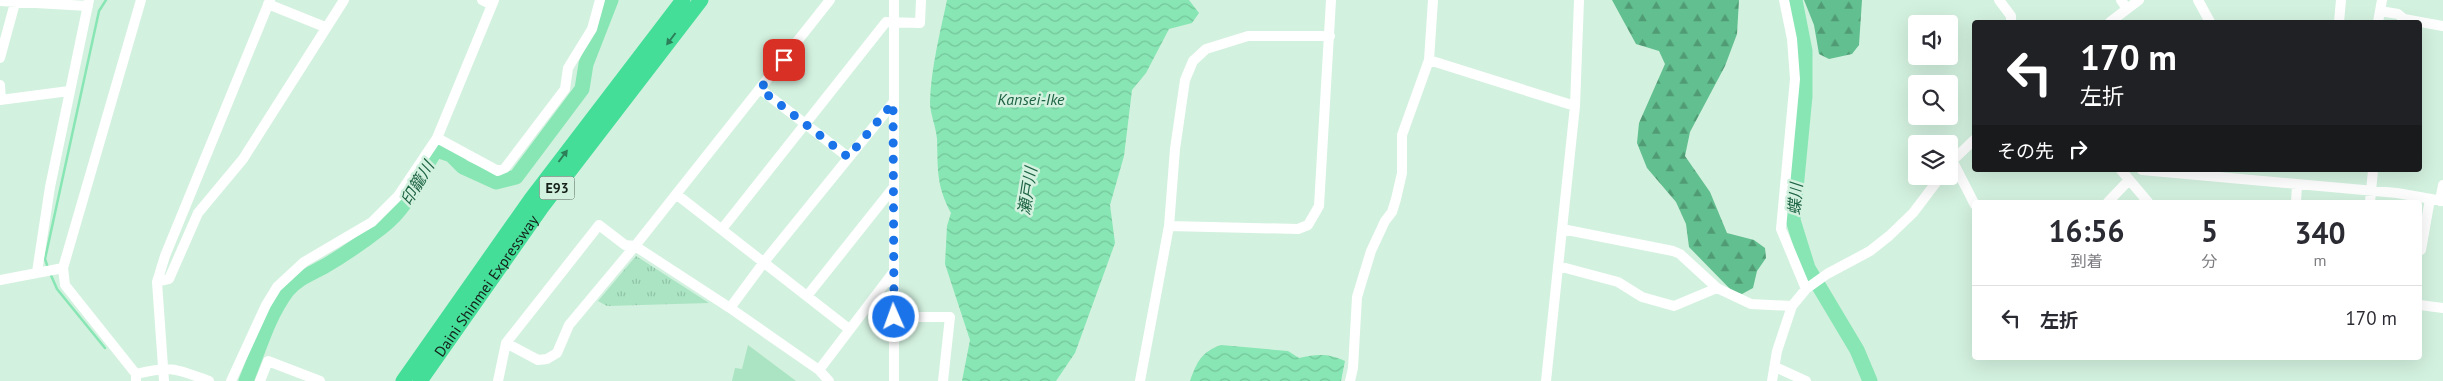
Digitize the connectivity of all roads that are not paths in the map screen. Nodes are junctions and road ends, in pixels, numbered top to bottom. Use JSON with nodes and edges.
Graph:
{"nodes":[{"id":1,"x":141,"y":0,"type":"edge"},
{"id":2,"x":344,"y":0,"type":"edge"},
{"id":3,"x":482,"y":0,"type":"edge"},
{"id":4,"x":600,"y":0,"type":"edge"},
{"id":5,"x":683,"y":0,"type":"edge"},
{"id":6,"x":701,"y":0,"type":"edge"},
{"id":7,"x":830,"y":0,"type":"edge"},
{"id":8,"x":894,"y":0,"type":"edge"},
{"id":9,"x":921,"y":0,"type":"edge"},
{"id":10,"x":1331,"y":0,"type":"edge"},
{"id":11,"x":1433,"y":0,"type":"edge"},
{"id":12,"x":1579,"y":0,"type":"edge"},
{"id":13,"x":1784,"y":0,"type":"edge"},
{"id":14,"x":1998,"y":0,"type":"edge"},
{"id":15,"x":2139,"y":0,"type":"edge"},
{"id":16,"x":2198,"y":0,"type":"edge"},
{"id":17,"x":2341,"y":0,"type":"edge"},
{"id":18,"x":2382,"y":0,"type":"edge"},
{"id":19,"x":0,"y":1,"type":"edge"},
{"id":20,"x":269,"y":2,"type":"edge"},
{"id":21,"x":493,"y":2,"type":"edge"},
{"id":22,"x":15,"y":3,"type":"junction"},
{"id":23,"x":89,"y":3,"type":"edge"},
{"id":24,"x":2124,"y":5,"type":"edge"},
{"id":25,"x":2380,"y":11,"type":"junction"},
{"id":26,"x":2011,"y":20,"type":"edge"},
{"id":27,"x":2112,"y":20,"type":"edge"},
{"id":28,"x":2209,"y":20,"type":"edge"},
{"id":29,"x":2339,"y":20,"type":"edge"},
{"id":30,"x":2378,"y":20,"type":"edge"},
{"id":31,"x":2403,"y":20,"type":"edge"},
{"id":32,"x":893,"y":23,"type":"junction"},
{"id":33,"x":2422,"y":23,"type":"edge"},
{"id":34,"x":2443,"y":26,"type":"edge"},
{"id":35,"x":325,"y":27,"type":"junction"},
{"id":36,"x":1330,"y":36,"type":"junction"},
{"id":37,"x":0,"y":58,"type":"edge"},
{"id":38,"x":1429,"y":60,"type":"junction"},
{"id":39,"x":0,"y":85,"type":"edge"},
{"id":40,"x":760,"y":89,"type":"junction"},
{"id":41,"x":69,"y":91,"type":"junction"},
{"id":42,"x":1,"y":100,"type":"edge"},
{"id":43,"x":893,"y":103,"type":"junction"},
{"id":44,"x":1575,"y":106,"type":"junction"},
{"id":45,"x":806,"y":124,"type":"junction"},
{"id":46,"x":437,"y":138,"type":"junction"},
{"id":47,"x":1972,"y":142,"type":"edge"},
{"id":48,"x":1958,"y":155,"type":"edge"},
{"id":49,"x":848,"y":157,"type":"junction"},
{"id":50,"x":2123,"y":172,"type":"edge"},
{"id":51,"x":2167,"y":172,"type":"edge"},
{"id":52,"x":2374,"y":172,"type":"edge"},
{"id":53,"x":1958,"y":175,"type":"edge"},
{"id":54,"x":2129,"y":180,"type":"junction"},
{"id":55,"x":1934,"y":185,"type":"edge"},
{"id":56,"x":2297,"y":185,"type":"junction"},
{"id":57,"x":2443,"y":185,"type":"edge"},
{"id":58,"x":893,"y":188,"type":"junction"},
{"id":59,"x":2371,"y":191,"type":"junction"},
{"id":60,"x":676,"y":194,"type":"junction"},
{"id":61,"x":1972,"y":200,"type":"edge"},
{"id":62,"x":2110,"y":200,"type":"edge"},
{"id":63,"x":2145,"y":200,"type":"edge"},
{"id":64,"x":2296,"y":200,"type":"edge"},
{"id":65,"x":2370,"y":200,"type":"edge"},
{"id":66,"x":2438,"y":200,"type":"edge"},
{"id":67,"x":1169,"y":226,"type":"junction"},
{"id":68,"x":722,"y":229,"type":"junction"},
{"id":69,"x":1562,"y":229,"type":"junction"},
{"id":70,"x":635,"y":246,"type":"junction"},
{"id":71,"x":2422,"y":247,"type":"edge"},
{"id":72,"x":764,"y":262,"type":"junction"},
{"id":73,"x":1558,"y":266,"type":"junction"},
{"id":74,"x":63,"y":268,"type":"junction"},
{"id":75,"x":37,"y":272,"type":"junction"},
{"id":76,"x":892,"y":274,"type":"junction"},
{"id":77,"x":0,"y":280,"type":"edge"},
{"id":78,"x":157,"y":282,"type":"junction"},
{"id":79,"x":1717,"y":288,"type":"junction"},
{"id":80,"x":1806,"y":289,"type":"junction"},
{"id":81,"x":807,"y":296,"type":"junction"},
{"id":82,"x":2422,"y":305,"type":"edge"},
{"id":83,"x":1792,"y":306,"type":"junction"},
{"id":84,"x":730,"y":308,"type":"junction"},
{"id":85,"x":2443,"y":308,"type":"edge"},
{"id":86,"x":894,"y":317,"type":"junction"},
{"id":87,"x":849,"y":329,"type":"junction"},
{"id":88,"x":506,"y":343,"type":"junction"},
{"id":89,"x":1775,"y":367,"type":"junction"},
{"id":90,"x":162,"y":368,"type":"junction"},
{"id":91,"x":818,"y":370,"type":"junction"},
{"id":92,"x":136,"y":377,"type":"edge"},
{"id":93,"x":164,"y":381,"type":"edge"},
{"id":94,"x":209,"y":381,"type":"edge"},
{"id":95,"x":231,"y":381,"type":"edge"},
{"id":96,"x":260,"y":381,"type":"edge"},
{"id":97,"x":320,"y":381,"type":"edge"},
{"id":98,"x":403,"y":381,"type":"edge"},
{"id":99,"x":420,"y":381,"type":"edge"},
{"id":100,"x":498,"y":381,"type":"edge"},
{"id":101,"x":829,"y":381,"type":"edge"},
{"id":102,"x":894,"y":381,"type":"edge"},
{"id":103,"x":943,"y":381,"type":"edge"},
{"id":104,"x":1140,"y":381,"type":"edge"},
{"id":105,"x":1350,"y":381,"type":"edge"},
{"id":106,"x":1546,"y":381,"type":"edge"},
{"id":107,"x":1772,"y":381,"type":"edge"},
{"id":108,"x":1806,"y":381,"type":"edge"}],
"edges":[{"from":1,"to":74,"type":"street"},
{"from":2,"to":35,"type":"street"},
{"from":3,"to":21,"type":"street"},
{"from":4,"to":46,"type":"street"},
{"from":98,"to":5,"type":"highway","name":"Daini Shinmei Expressway","number":"E93","one_way":true},
{"from":6,"to":99,"type":"highway","name":"Daini Shinmei Expressway","number":"E93","one_way":true},
{"from":7,"to":40,"type":"street"},
{"from":8,"to":32,"type":"street"},
{"from":9,"to":32,"type":"street"},
{"from":10,"to":36,"type":"street"},
{"from":11,"to":38,"type":"street"},
{"from":12,"to":44,"type":"street"},
{"from":13,"to":80,"type":"street"},
{"from":14,"to":26,"type":"street"},
{"from":15,"to":24,"type":"street"},
{"from":16,"to":28,"type":"street"},
{"from":17,"to":29,"type":"street"},
{"from":18,"to":25,"type":"street"},
{"from":19,"to":22,"type":"street"},
{"from":20,"to":35,"type":"street"},
{"from":20,"to":78,"type":"street"},
{"from":21,"to":46,"type":"street"},
{"from":22,"to":23,"type":"street"},
{"from":22,"to":37,"type":"street"},
{"from":23,"to":41,"type":"street"},
{"from":24,"to":27,"type":"street"},
{"from":25,"to":30,"type":"street"},
{"from":25,"to":31,"type":"street"},
{"from":32,"to":43,"type":"street"},
{"from":32,"to":45,"type":"street"},
{"from":33,"to":34,"type":"street"},
{"from":35,"to":78,"type":"street"},
{"from":36,"to":67,"type":"street"},
{"from":36,"to":67,"type":"street"},
{"from":38,"to":44,"type":"street"},
{"from":38,"to":105,"type":"street"},
{"from":39,"to":42,"type":"street"},
{"from":40,"to":45,"type":"street"},
{"from":40,"to":60,"type":"street"},
{"from":41,"to":42,"type":"street"},
{"from":41,"to":75,"type":"street"},
{"from":43,"to":49,"type":"street"},
{"from":43,"to":58,"type":"street"},
{"from":44,"to":69,"type":"street"},
{"from":45,"to":49,"type":"street"},
{"from":45,"to":68,"type":"street"},
{"from":46,"to":95,"type":"street"},
{"from":47,"to":48,"type":"street"},
{"from":49,"to":72,"type":"street"},
{"from":50,"to":54,"type":"street"},
{"from":51,"to":56,"type":"street"},
{"from":52,"to":59,"type":"street"},
{"from":53,"to":61,"type":"street"},
{"from":54,"to":62,"type":"street"},
{"from":54,"to":63,"type":"street"},
{"from":55,"to":80,"type":"street"},
{"from":56,"to":59,"type":"street"},
{"from":56,"to":64,"type":"street"},
{"from":57,"to":66,"type":"street"},
{"from":58,"to":76,"type":"street"},
{"from":58,"to":81,"type":"street"},
{"from":59,"to":65,"type":"street"},
{"from":59,"to":66,"type":"street"},
{"from":60,"to":68,"type":"street"},
{"from":60,"to":70,"type":"street"},
{"from":66,"to":71,"type":"street"},
{"from":67,"to":104,"type":"street"},
{"from":68,"to":72,"type":"street"},
{"from":69,"to":73,"type":"street"},
{"from":69,"to":79,"type":"street"},
{"from":70,"to":84,"type":"street"},
{"from":70,"to":88,"type":"street"},
{"from":70,"to":88,"type":"street"},
{"from":72,"to":81,"type":"street"},
{"from":72,"to":84,"type":"street"},
{"from":73,"to":79,"type":"street"},
{"from":73,"to":106,"type":"street"},
{"from":74,"to":75,"type":"street"},
{"from":74,"to":92,"type":"street"},
{"from":75,"to":77,"type":"street"},
{"from":76,"to":86,"type":"street"},
{"from":76,"to":87,"type":"street"},
{"from":78,"to":90,"type":"street"},
{"from":79,"to":83,"type":"street"},
{"from":80,"to":83,"type":"street"},
{"from":81,"to":87,"type":"street"},
{"from":82,"to":85,"type":"street"},
{"from":83,"to":89,"type":"street"},
{"from":84,"to":91,"type":"street"},
{"from":86,"to":102,"type":"street"},
{"from":86,"to":103,"type":"street"},
{"from":87,"to":91,"type":"street"},
{"from":88,"to":100,"type":"street"},
{"from":89,"to":107,"type":"street"},
{"from":89,"to":108,"type":"street"},
{"from":90,"to":92,"type":"street"},
{"from":90,"to":93,"type":"street"},
{"from":90,"to":94,"type":"street"},
{"from":91,"to":101,"type":"street"},
{"from":96,"to":97,"type":"street"}]}
